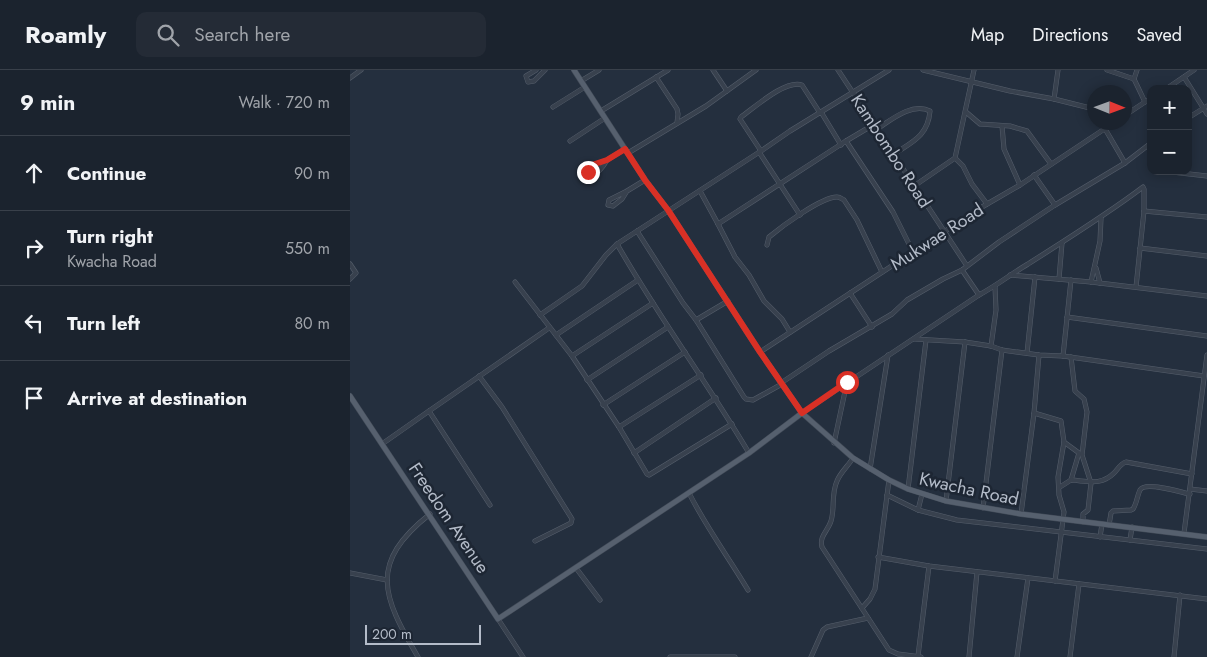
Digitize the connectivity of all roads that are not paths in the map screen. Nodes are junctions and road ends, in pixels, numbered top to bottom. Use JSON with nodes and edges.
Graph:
{"nodes":[{"id":1,"x":362,"y":70,"type":"edge"},
{"id":2,"x":536,"y":70,"type":"edge"},
{"id":3,"x":545,"y":70,"type":"edge"},
{"id":4,"x":574,"y":70,"type":"edge"},
{"id":5,"x":599,"y":70,"type":"edge"},
{"id":6,"x":668,"y":70,"type":"edge"},
{"id":7,"x":713,"y":70,"type":"edge"},
{"id":8,"x":756,"y":70,"type":"edge"},
{"id":9,"x":838,"y":70,"type":"edge"},
{"id":10,"x":889,"y":70,"type":"edge"},
{"id":11,"x":923,"y":70,"type":"edge"},
{"id":12,"x":974,"y":70,"type":"edge"},
{"id":13,"x":1058,"y":70,"type":"edge"},
{"id":14,"x":1106,"y":70,"type":"edge"},
{"id":15,"x":1137,"y":70,"type":"edge"},
{"id":16,"x":1194,"y":70,"type":"edge"},
{"id":17,"x":656,"y":77,"type":"junction"},
{"id":18,"x":1184,"y":77,"type":"junction"},
{"id":19,"x":350,"y":78,"type":"edge"},
{"id":20,"x":1134,"y":79,"type":"junction"},
{"id":21,"x":581,"y":81,"type":"junction"},
{"id":22,"x":971,"y":82,"type":"junction"},
{"id":23,"x":1172,"y":85,"type":"edge"},
{"id":24,"x":585,"y":87,"type":"junction"},
{"id":25,"x":727,"y":91,"type":"junction"},
{"id":26,"x":852,"y":92,"type":"junction"},
{"id":27,"x":1054,"y":99,"type":"junction"},
{"id":28,"x":1145,"y":102,"type":"joint"},
{"id":29,"x":553,"y":107,"type":"dead end"},
{"id":30,"x":1087,"y":107,"type":"edge"},
{"id":31,"x":1205,"y":107,"type":"edge"},
{"id":32,"x":601,"y":111,"type":"junction"},
{"id":33,"x":1132,"y":111,"type":"edge"},
{"id":34,"x":966,"y":112,"type":"junction"},
{"id":35,"x":820,"y":113,"type":"junction"},
{"id":36,"x":1207,"y":114,"type":"edge"},
{"id":37,"x":1192,"y":115,"type":"edge"},
{"id":38,"x":605,"y":118,"type":"junction"},
{"id":39,"x":676,"y":123,"type":"junction"},
{"id":40,"x":872,"y":125,"type":"junction"},
{"id":41,"x":1002,"y":126,"type":"junction"},
{"id":42,"x":877,"y":129,"type":"junction"},
{"id":43,"x":1104,"y":130,"type":"edge"},
{"id":44,"x":1107,"y":130,"type":"edge"},
{"id":45,"x":570,"y":141,"type":"dead end"},
{"id":46,"x":846,"y":141,"type":"junction"},
{"id":47,"x":841,"y":145,"type":"junction"},
{"id":48,"x":1147,"y":146,"type":"edge"},
{"id":49,"x":626,"y":151,"type":"junction"},
{"id":50,"x":760,"y":152,"type":"junction"},
{"id":51,"x":894,"y":154,"type":"junction"},
{"id":52,"x":955,"y":158,"type":"junction"},
{"id":53,"x":607,"y":160,"type":"junction"},
{"id":54,"x":1125,"y":163,"type":"junction"},
{"id":55,"x":1051,"y":164,"type":"junction"},
{"id":56,"x":1192,"y":174,"type":"edge"},
{"id":57,"x":1034,"y":175,"type":"junction"},
{"id":58,"x":1207,"y":176,"type":"edge"},
{"id":59,"x":645,"y":180,"type":"junction"},
{"id":60,"x":781,"y":184,"type":"junction"},
{"id":61,"x":1020,"y":185,"type":"junction"},
{"id":62,"x":914,"y":186,"type":"junction"},
{"id":63,"x":700,"y":191,"type":"junction"},
{"id":64,"x":627,"y":192,"type":"junction"},
{"id":65,"x":987,"y":204,"type":"junction"},
{"id":66,"x":1055,"y":205,"type":"junction"},
{"id":67,"x":668,"y":210,"type":"junction"},
{"id":68,"x":1144,"y":211,"type":"junction"},
{"id":69,"x":800,"y":215,"type":"junction"},
{"id":70,"x":1101,"y":218,"type":"junction"},
{"id":71,"x":1207,"y":218,"type":"edge"},
{"id":72,"x":718,"y":224,"type":"junction"},
{"id":73,"x":637,"y":231,"type":"junction"},
{"id":74,"x":944,"y":232,"type":"junction"},
{"id":75,"x":1062,"y":243,"type":"junction"},
{"id":76,"x":617,"y":244,"type":"junction"},
{"id":77,"x":767,"y":245,"type":"dead end"},
{"id":78,"x":1140,"y":248,"type":"junction"},
{"id":79,"x":913,"y":252,"type":"junction"},
{"id":80,"x":1207,"y":256,"type":"edge"},
{"id":81,"x":350,"y":264,"type":"edge"},
{"id":82,"x":967,"y":266,"type":"junction"},
{"id":83,"x":1095,"y":266,"type":"junction"},
{"id":84,"x":962,"y":270,"type":"junction"},
{"id":85,"x":882,"y":272,"type":"junction"},
{"id":86,"x":1010,"y":275,"type":"junction"},
{"id":87,"x":1035,"y":277,"type":"junction"},
{"id":88,"x":350,"y":279,"type":"edge"},
{"id":89,"x":1059,"y":279,"type":"junction"},
{"id":90,"x":638,"y":280,"type":"junction"},
{"id":91,"x":1071,"y":280,"type":"junction"},
{"id":92,"x":515,"y":282,"type":"dead end"},
{"id":93,"x":1091,"y":282,"type":"junction"},
{"id":94,"x":1100,"y":283,"type":"junction"},
{"id":95,"x":995,"y":287,"type":"junction"},
{"id":96,"x":1136,"y":287,"type":"junction"},
{"id":97,"x":850,"y":293,"type":"junction"},
{"id":98,"x":979,"y":295,"type":"junction"},
{"id":99,"x":1207,"y":296,"type":"edge"},
{"id":100,"x":728,"y":301,"type":"junction"},
{"id":101,"x":653,"y":303,"type":"junction"},
{"id":102,"x":540,"y":315,"type":"junction"},
{"id":103,"x":1067,"y":317,"type":"junction"},
{"id":104,"x":696,"y":320,"type":"junction"},
{"id":105,"x":668,"y":327,"type":"junction"},
{"id":106,"x":872,"y":327,"type":"junction"},
{"id":107,"x":549,"y":328,"type":"junction"},
{"id":108,"x":790,"y":332,"type":"junction"},
{"id":109,"x":556,"y":334,"type":"junction"},
{"id":110,"x":1207,"y":336,"type":"edge"},
{"id":111,"x":914,"y":339,"type":"junction"},
{"id":112,"x":926,"y":340,"type":"junction"},
{"id":113,"x":965,"y":342,"type":"junction"},
{"id":114,"x":991,"y":346,"type":"junction"},
{"id":115,"x":1002,"y":350,"type":"junction"},
{"id":116,"x":685,"y":352,"type":"junction"},
{"id":117,"x":760,"y":352,"type":"junction"},
{"id":118,"x":1027,"y":353,"type":"junction"},
{"id":119,"x":888,"y":355,"type":"junction"},
{"id":120,"x":1039,"y":355,"type":"junction"},
{"id":121,"x":572,"y":356,"type":"junction"},
{"id":122,"x":1062,"y":356,"type":"junction"},
{"id":123,"x":1071,"y":357,"type":"junction"},
{"id":124,"x":1207,"y":357,"type":"edge"},
{"id":125,"x":701,"y":375,"type":"junction"},
{"id":126,"x":479,"y":376,"type":"junction"},
{"id":127,"x":1204,"y":376,"type":"junction"},
{"id":128,"x":587,"y":380,"type":"junction"},
{"id":129,"x":847,"y":382,"type":"junction"},
{"id":130,"x":782,"y":384,"type":"junction"},
{"id":131,"x":350,"y":396,"type":"edge"},
{"id":132,"x":1202,"y":396,"type":"junction"},
{"id":133,"x":1207,"y":396,"type":"edge"},
{"id":134,"x":716,"y":398,"type":"junction"},
{"id":135,"x":603,"y":405,"type":"junction"},
{"id":136,"x":429,"y":412,"type":"junction"},
{"id":137,"x":802,"y":413,"type":"junction"},
{"id":138,"x":1034,"y":413,"type":"junction"},
{"id":139,"x":732,"y":424,"type":"junction"},
{"id":140,"x":619,"y":427,"type":"junction"},
{"id":141,"x":1064,"y":442,"type":"junction"},
{"id":142,"x":834,"y":443,"type":"junction"},
{"id":143,"x":382,"y":444,"type":"junction"},
{"id":144,"x":634,"y":453,"type":"junction"},
{"id":145,"x":749,"y":453,"type":"junction"},
{"id":146,"x":1081,"y":455,"type":"junction"},
{"id":147,"x":853,"y":458,"type":"junction"},
{"id":148,"x":870,"y":470,"type":"junction"},
{"id":149,"x":1192,"y":474,"type":"junction"},
{"id":150,"x":888,"y":480,"type":"junction"},
{"id":151,"x":1071,"y":480,"type":"junction"},
{"id":152,"x":1091,"y":483,"type":"junction"},
{"id":153,"x":1060,"y":487,"type":"junction"},
{"id":154,"x":908,"y":489,"type":"junction"},
{"id":155,"x":1207,"y":491,"type":"edge"},
{"id":156,"x":1190,"y":492,"type":"junction"},
{"id":157,"x":689,"y":493,"type":"junction"},
{"id":158,"x":922,"y":494,"type":"junction"},
{"id":159,"x":887,"y":495,"type":"junction"},
{"id":160,"x":946,"y":502,"type":"junction"},
{"id":161,"x":490,"y":504,"type":"dead end"},
{"id":162,"x":983,"y":508,"type":"junction"},
{"id":163,"x":918,"y":510,"type":"junction"},
{"id":164,"x":430,"y":514,"type":"junction"},
{"id":165,"x":1021,"y":514,"type":"junction"},
{"id":166,"x":1064,"y":519,"type":"junction"},
{"id":167,"x":1083,"y":522,"type":"junction"},
{"id":168,"x":1102,"y":524,"type":"junction"},
{"id":169,"x":1109,"y":525,"type":"junction"},
{"id":170,"x":1132,"y":527,"type":"junction"},
{"id":171,"x":1061,"y":532,"type":"junction"},
{"id":172,"x":1184,"y":533,"type":"junction"},
{"id":173,"x":1100,"y":537,"type":"junction"},
{"id":174,"x":1207,"y":537,"type":"edge"},
{"id":175,"x":1130,"y":540,"type":"junction"},
{"id":176,"x":535,"y":541,"type":"dead end"},
{"id":177,"x":1207,"y":550,"type":"edge"},
{"id":178,"x":878,"y":557,"type":"junction"},
{"id":179,"x":929,"y":566,"type":"junction"},
{"id":180,"x":576,"y":568,"type":"junction"},
{"id":181,"x":977,"y":572,"type":"junction"},
{"id":182,"x":350,"y":574,"type":"edge"},
{"id":183,"x":1028,"y":578,"type":"junction"},
{"id":184,"x":387,"y":580,"type":"junction"},
{"id":185,"x":1055,"y":581,"type":"junction"},
{"id":186,"x":1078,"y":584,"type":"junction"},
{"id":187,"x":748,"y":590,"type":"dead end"},
{"id":188,"x":1180,"y":595,"type":"junction"},
{"id":189,"x":1207,"y":599,"type":"edge"},
{"id":190,"x":600,"y":600,"type":"dead end"},
{"id":191,"x":862,"y":608,"type":"junction"},
{"id":192,"x":868,"y":618,"type":"junction"},
{"id":193,"x":498,"y":619,"type":"junction"},
{"id":194,"x":418,"y":657,"type":"edge"},
{"id":195,"x":523,"y":657,"type":"edge"},
{"id":196,"x":670,"y":657,"type":"edge"},
{"id":197,"x":735,"y":657,"type":"edge"},
{"id":198,"x":811,"y":657,"type":"edge"},
{"id":199,"x":919,"y":657,"type":"edge"},
{"id":200,"x":969,"y":657,"type":"edge"},
{"id":201,"x":1017,"y":657,"type":"edge"},
{"id":202,"x":1070,"y":657,"type":"edge"},
{"id":203,"x":1174,"y":657,"type":"edge"}],
"edges":[{"from":1,"to":19,"type":"street"},
{"from":2,"to":3,"type":"street"},
{"from":4,"to":21,"type":"main road","name":"Kwacha Road"},
{"from":5,"to":21,"type":"street"},
{"from":6,"to":17,"type":"street"},
{"from":7,"to":25,"type":"street"},
{"from":8,"to":25,"type":"street"},
{"from":9,"to":26,"type":"street","name":"Kambombo Road"},
{"from":10,"to":26,"type":"street"},
{"from":11,"to":22,"type":"street"},
{"from":12,"to":22,"type":"street"},
{"from":13,"to":27,"type":"street"},
{"from":14,"to":20,"type":"street"},
{"from":15,"to":20,"type":"street"},
{"from":16,"to":18,"type":"street"},
{"from":17,"to":32,"type":"street"},
{"from":17,"to":39,"type":"street"},
{"from":18,"to":23,"type":"street"},
{"from":18,"to":31,"type":"street"},
{"from":20,"to":28,"type":"street"},
{"from":21,"to":24,"type":"main road","name":"Kwacha Road"},
{"from":22,"to":27,"type":"street"},
{"from":22,"to":34,"type":"street"},
{"from":24,"to":29,"type":"street"},
{"from":24,"to":32,"type":"main road","name":"Kwacha Road"},
{"from":25,"to":39,"type":"street"},
{"from":26,"to":35,"type":"street"},
{"from":26,"to":40,"type":"street","name":"Kambombo Road"},
{"from":27,"to":30,"type":"street"},
{"from":28,"to":33,"type":"street"},
{"from":31,"to":36,"type":"street"},
{"from":31,"to":37,"type":"street"},
{"from":32,"to":38,"type":"main road","name":"Kwacha Road"},
{"from":34,"to":41,"type":"street"},
{"from":34,"to":52,"type":"street"},
{"from":35,"to":47,"type":"street"},
{"from":35,"to":50,"type":"street"},
{"from":35,"to":50,"type":"street"},
{"from":38,"to":45,"type":"street"},
{"from":38,"to":49,"type":"main road","name":"Kwacha Road"},
{"from":39,"to":49,"type":"street"},
{"from":40,"to":42,"type":"street","name":"Kambombo Road"},
{"from":40,"to":46,"type":"street"},
{"from":41,"to":55,"type":"street"},
{"from":41,"to":61,"type":"street"},
{"from":42,"to":51,"type":"street","name":"Kambombo Road"},
{"from":42,"to":51,"type":"street"},
{"from":43,"to":55,"type":"street","name":"Mukwae Road"},
{"from":44,"to":54,"type":"street"},
{"from":46,"to":47,"type":"street"},
{"from":46,"to":79,"type":"street"},
{"from":47,"to":60,"type":"street"},
{"from":48,"to":54,"type":"street"},
{"from":49,"to":53,"type":"street"},
{"from":49,"to":59,"type":"main road","name":"Kwacha Road"},
{"from":50,"to":60,"type":"street"},
{"from":50,"to":63,"type":"street"},
{"from":51,"to":62,"type":"street","name":"Kambombo Road"},
{"from":52,"to":62,"type":"street"},
{"from":52,"to":65,"type":"street"},
{"from":53,"to":53,"type":"street"},
{"from":54,"to":66,"type":"street"},
{"from":55,"to":57,"type":"street","name":"Mukwae Road"},
{"from":56,"to":58,"type":"street"},
{"from":57,"to":61,"type":"street","name":"Mukwae Road"},
{"from":57,"to":66,"type":"street"},
{"from":59,"to":64,"type":"street"},
{"from":59,"to":67,"type":"main road","name":"Kwacha Road"},
{"from":60,"to":69,"type":"street"},
{"from":60,"to":72,"type":"street"},
{"from":61,"to":65,"type":"street","name":"Mukwae Road"},
{"from":62,"to":74,"type":"street","name":"Kambombo Road"},
{"from":63,"to":67,"type":"street"},
{"from":63,"to":72,"type":"street"},
{"from":64,"to":64,"type":"street"},
{"from":65,"to":74,"type":"street","name":"Mukwae Road"},
{"from":66,"to":82,"type":"street"},
{"from":67,"to":73,"type":"street"},
{"from":67,"to":100,"type":"main road","name":"Kwacha Road"},
{"from":68,"to":70,"type":"street"},
{"from":68,"to":71,"type":"street"},
{"from":68,"to":78,"type":"street"},
{"from":69,"to":77,"type":"street"},
{"from":69,"to":85,"type":"street"},
{"from":70,"to":75,"type":"street"},
{"from":70,"to":83,"type":"street"},
{"from":72,"to":108,"type":"street"},
{"from":73,"to":76,"type":"street"},
{"from":73,"to":104,"type":"street"},
{"from":74,"to":79,"type":"street","name":"Mukwae Road"},
{"from":74,"to":82,"type":"street","name":"Kambombo Road"},
{"from":75,"to":86,"type":"street"},
{"from":75,"to":89,"type":"street"},
{"from":76,"to":90,"type":"street"},
{"from":76,"to":102,"type":"street"},
{"from":78,"to":80,"type":"street"},
{"from":78,"to":96,"type":"street"},
{"from":79,"to":85,"type":"street","name":"Mukwae Road"},
{"from":81,"to":88,"type":"street"},
{"from":82,"to":84,"type":"street"},
{"from":83,"to":93,"type":"street"},
{"from":83,"to":94,"type":"street"},
{"from":84,"to":98,"type":"street"},
{"from":84,"to":106,"type":"street"},
{"from":85,"to":97,"type":"street","name":"Mukwae Road"},
{"from":86,"to":87,"type":"street"},
{"from":86,"to":95,"type":"street"},
{"from":87,"to":89,"type":"street"},
{"from":87,"to":118,"type":"street"},
{"from":89,"to":91,"type":"street"},
{"from":90,"to":101,"type":"street"},
{"from":90,"to":109,"type":"street"},
{"from":91,"to":93,"type":"street"},
{"from":91,"to":103,"type":"street"},
{"from":92,"to":102,"type":"street"},
{"from":93,"to":94,"type":"street"},
{"from":94,"to":96,"type":"street"},
{"from":95,"to":98,"type":"street"},
{"from":95,"to":114,"type":"street"},
{"from":96,"to":99,"type":"street"},
{"from":97,"to":106,"type":"street"},
{"from":97,"to":108,"type":"street","name":"Mukwae Road"},
{"from":98,"to":111,"type":"street"},
{"from":100,"to":104,"type":"street"},
{"from":100,"to":117,"type":"main road","name":"Kwacha Road"},
{"from":101,"to":105,"type":"street"},
{"from":101,"to":121,"type":"street"},
{"from":102,"to":107,"type":"street"},
{"from":103,"to":110,"type":"street"},
{"from":103,"to":122,"type":"street"},
{"from":104,"to":130,"type":"street"},
{"from":105,"to":116,"type":"street"},
{"from":105,"to":128,"type":"street"},
{"from":106,"to":130,"type":"street"},
{"from":107,"to":109,"type":"street"},
{"from":107,"to":126,"type":"street"},
{"from":108,"to":117,"type":"street","name":"Mukwae Road"},
{"from":109,"to":121,"type":"street"},
{"from":111,"to":112,"type":"street"},
{"from":111,"to":119,"type":"street"},
{"from":112,"to":113,"type":"street"},
{"from":112,"to":154,"type":"street"},
{"from":113,"to":114,"type":"street"},
{"from":113,"to":160,"type":"street"},
{"from":114,"to":115,"type":"street"},
{"from":115,"to":118,"type":"street"},
{"from":115,"to":162,"type":"street"},
{"from":116,"to":125,"type":"street"},
{"from":116,"to":135,"type":"street"},
{"from":117,"to":130,"type":"main road","name":"Kwacha Road"},
{"from":118,"to":120,"type":"street"},
{"from":119,"to":129,"type":"street"},
{"from":119,"to":148,"type":"street"},
{"from":120,"to":122,"type":"street"},
{"from":120,"to":138,"type":"street"},
{"from":121,"to":128,"type":"street"},
{"from":122,"to":123,"type":"street"},
{"from":123,"to":127,"type":"street"},
{"from":123,"to":146,"type":"street"},
{"from":124,"to":127,"type":"street"},
{"from":125,"to":134,"type":"street"},
{"from":125,"to":140,"type":"street"},
{"from":126,"to":136,"type":"street"},
{"from":126,"to":176,"type":"street"},
{"from":127,"to":132,"type":"street"},
{"from":128,"to":135,"type":"street"},
{"from":129,"to":137,"type":"street"},
{"from":129,"to":142,"type":"street"},
{"from":130,"to":137,"type":"main road","name":"Kwacha Road"},
{"from":131,"to":143,"type":"main road","name":"Freedom Avenue"},
{"from":132,"to":133,"type":"street"},
{"from":132,"to":149,"type":"street"},
{"from":134,"to":139,"type":"street"},
{"from":134,"to":144,"type":"street"},
{"from":135,"to":140,"type":"street"},
{"from":136,"to":143,"type":"street"},
{"from":136,"to":161,"type":"street"},
{"from":137,"to":142,"type":"main road","name":"Kwacha Road"},
{"from":137,"to":145,"type":"main road"},
{"from":138,"to":141,"type":"street"},
{"from":138,"to":165,"type":"street"},
{"from":139,"to":144,"type":"street"},
{"from":139,"to":145,"type":"street"},
{"from":140,"to":144,"type":"street"},
{"from":141,"to":146,"type":"street"},
{"from":141,"to":153,"type":"street"},
{"from":142,"to":147,"type":"main road","name":"Kwacha Road"},
{"from":143,"to":164,"type":"main road","name":"Freedom Avenue"},
{"from":145,"to":157,"type":"main road"},
{"from":146,"to":151,"type":"street"},
{"from":146,"to":152,"type":"street"},
{"from":147,"to":148,"type":"main road","name":"Kwacha Road"},
{"from":147,"to":191,"type":"street"},
{"from":148,"to":150,"type":"main road","name":"Kwacha Road"},
{"from":149,"to":152,"type":"street"},
{"from":149,"to":156,"type":"street"},
{"from":150,"to":154,"type":"main road","name":"Kwacha Road"},
{"from":150,"to":159,"type":"street"},
{"from":151,"to":152,"type":"street"},
{"from":151,"to":153,"type":"street"},
{"from":152,"to":167,"type":"street"},
{"from":153,"to":166,"type":"street"},
{"from":154,"to":158,"type":"main road","name":"Kwacha Road"},
{"from":155,"to":156,"type":"street"},
{"from":156,"to":169,"type":"street"},
{"from":156,"to":172,"type":"street"},
{"from":157,"to":180,"type":"main road"},
{"from":157,"to":187,"type":"street"},
{"from":158,"to":160,"type":"main road","name":"Kwacha Road"},
{"from":158,"to":163,"type":"street"},
{"from":159,"to":163,"type":"street"},
{"from":159,"to":178,"type":"street"},
{"from":160,"to":162,"type":"main road","name":"Kwacha Road"},
{"from":162,"to":165,"type":"main road","name":"Kwacha Road"},
{"from":163,"to":171,"type":"street"},
{"from":164,"to":184,"type":"street"},
{"from":164,"to":193,"type":"main road","name":"Freedom Avenue"},
{"from":165,"to":166,"type":"main road","name":"Kwacha Road"},
{"from":166,"to":167,"type":"main road","name":"Kwacha Road"},
{"from":166,"to":171,"type":"street"},
{"from":167,"to":168,"type":"main road","name":"Kwacha Road"},
{"from":168,"to":169,"type":"main road","name":"Kwacha Road"},
{"from":168,"to":173,"type":"street"},
{"from":169,"to":170,"type":"main road","name":"Kwacha Road"},
{"from":170,"to":172,"type":"main road","name":"Kwacha Road"},
{"from":170,"to":175,"type":"street"},
{"from":171,"to":173,"type":"street"},
{"from":171,"to":185,"type":"street"},
{"from":172,"to":174,"type":"main road","name":"Kwacha Road"},
{"from":173,"to":175,"type":"street"},
{"from":175,"to":177,"type":"street"},
{"from":178,"to":179,"type":"street"},
{"from":178,"to":191,"type":"street"},
{"from":179,"to":181,"type":"street"},
{"from":179,"to":199,"type":"street"},
{"from":180,"to":190,"type":"street"},
{"from":180,"to":193,"type":"main road"},
{"from":181,"to":183,"type":"street"},
{"from":181,"to":200,"type":"street"},
{"from":182,"to":184,"type":"street"},
{"from":183,"to":185,"type":"street"},
{"from":183,"to":201,"type":"street"},
{"from":184,"to":194,"type":"street"},
{"from":185,"to":186,"type":"street"},
{"from":186,"to":188,"type":"street"},
{"from":186,"to":202,"type":"street"},
{"from":188,"to":189,"type":"street"},
{"from":188,"to":203,"type":"street"},
{"from":191,"to":192,"type":"street"},
{"from":192,"to":198,"type":"street"},
{"from":192,"to":199,"type":"street"},
{"from":193,"to":195,"type":"street","name":"Freedom Avenue"},
{"from":196,"to":197,"type":"street"}]}
